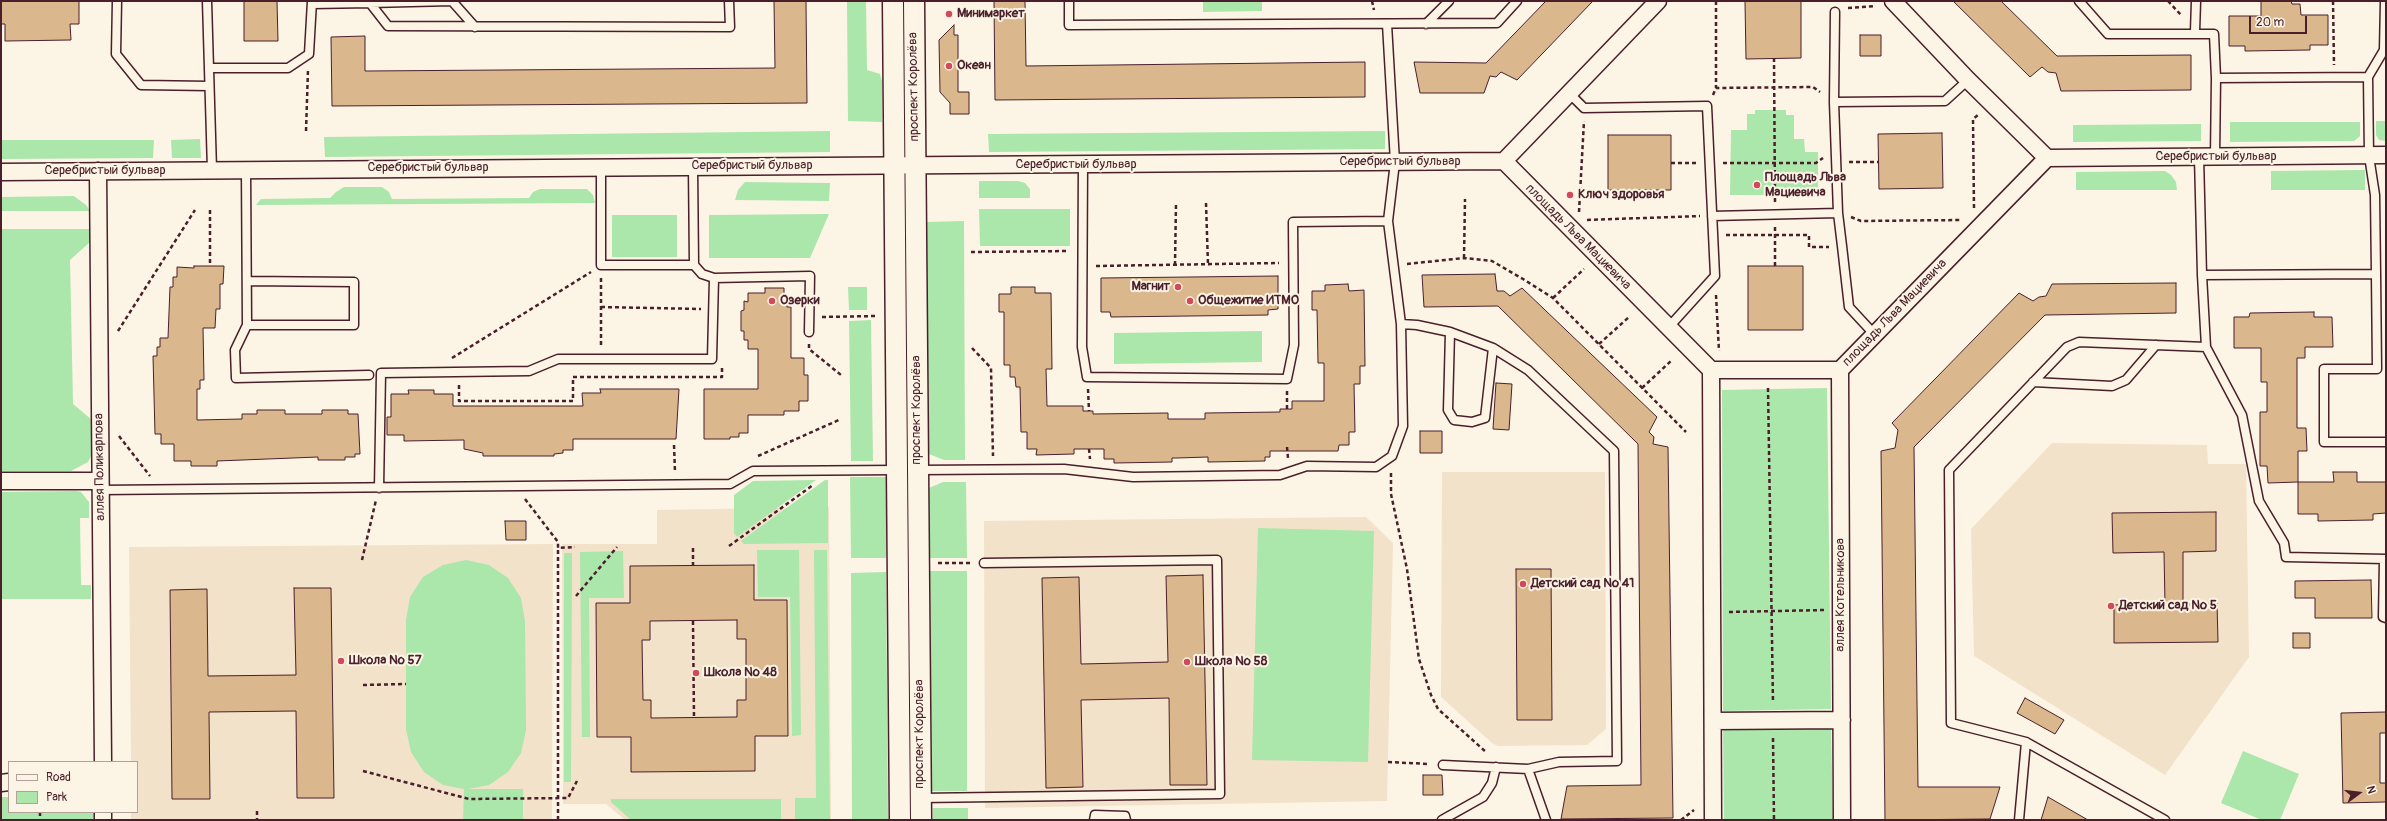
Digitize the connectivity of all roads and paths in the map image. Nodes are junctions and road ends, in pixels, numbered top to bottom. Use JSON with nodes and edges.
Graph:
{"nodes":[{"id":1,"x":117,"y":1,"type":"edge"},
{"id":2,"x":207,"y":1,"type":"edge"},
{"id":3,"x":729,"y":1,"type":"edge"},
{"id":4,"x":893,"y":1,"type":"edge"},
{"id":5,"x":914,"y":1,"type":"edge"},
{"id":6,"x":1069,"y":1,"type":"edge"},
{"id":7,"x":1449,"y":1,"type":"edge"},
{"id":8,"x":1517,"y":1,"type":"edge"},
{"id":9,"x":1658,"y":1,"type":"edge"},
{"id":10,"x":1716,"y":1,"type":"edge"},
{"id":11,"x":1893,"y":1,"type":"edge"},
{"id":12,"x":2079,"y":1,"type":"edge"},
{"id":13,"x":2196,"y":1,"type":"edge"},
{"id":14,"x":2333,"y":1,"type":"edge"},
{"id":15,"x":2385,"y":1,"type":"edge"},
{"id":16,"x":312,"y":2,"type":"edge"},
{"id":17,"x":370,"y":3,"type":"junction"},
{"id":18,"x":1878,"y":6,"type":"dead end"},
{"id":19,"x":1839,"y":10,"type":"joint"},
{"id":20,"x":1387,"y":24,"type":"junction"},
{"id":21,"x":1426,"y":24,"type":"junction"},
{"id":22,"x":475,"y":27,"type":"junction"},
{"id":23,"x":2195,"y":32,"type":"junction"},
{"id":24,"x":309,"y":54,"type":"junction"},
{"id":25,"x":1774,"y":58,"type":"dead end"},
{"id":26,"x":209,"y":68,"type":"junction"},
{"id":27,"x":2368,"y":77,"type":"junction"},
{"id":28,"x":2216,"y":78,"type":"junction"},
{"id":29,"x":2334,"y":78,"type":"junction"},
{"id":30,"x":1968,"y":80,"type":"junction"},
{"id":31,"x":209,"y":86,"type":"junction"},
{"id":32,"x":1716,"y":88,"type":"junction"},
{"id":33,"x":1774,"y":88,"type":"junction"},
{"id":34,"x":1570,"y":94,"type":"junction"},
{"id":35,"x":1834,"y":102,"type":"junction"},
{"id":36,"x":1707,"y":106,"type":"junction"},
{"id":37,"x":1584,"y":108,"type":"junction"},
{"id":38,"x":1981,"y":111,"type":"dead end"},
{"id":39,"x":306,"y":131,"type":"dead end"},
{"id":40,"x":1835,"y":150,"type":"junction"},
{"id":41,"x":2369,"y":156,"type":"junction"},
{"id":42,"x":2386,"y":156,"type":"edge"},
{"id":43,"x":2207,"y":157,"type":"junction"},
{"id":44,"x":2047,"y":158,"type":"junction"},
{"id":45,"x":1504,"y":161,"type":"junction"},
{"id":46,"x":1395,"y":162,"type":"junction"},
{"id":47,"x":1710,"y":162,"type":"junction"},
{"id":48,"x":1879,"y":162,"type":"dead end"},
{"id":49,"x":1671,"y":163,"type":"dead end"},
{"id":50,"x":1775,"y":163,"type":"junction"},
{"id":51,"x":1836,"y":163,"type":"junction"},
{"id":52,"x":1083,"y":164,"type":"junction"},
{"id":53,"x":693,"y":166,"type":"junction"},
{"id":54,"x":895,"y":166,"type":"junction"},
{"id":55,"x":915,"y":166,"type":"junction"},
{"id":56,"x":601,"y":167,"type":"junction"},
{"id":57,"x":212,"y":170,"type":"junction"},
{"id":58,"x":246,"y":170,"type":"junction"},
{"id":59,"x":98,"y":171,"type":"junction"},
{"id":60,"x":1,"y":172,"type":"edge"},
{"id":61,"x":1465,"y":199,"type":"dead end"},
{"id":62,"x":1176,"y":203,"type":"dead end"},
{"id":63,"x":1206,"y":203,"type":"dead end"},
{"id":64,"x":195,"y":210,"type":"dead end"},
{"id":65,"x":210,"y":210,"type":"dead end"},
{"id":66,"x":1974,"y":212,"type":"dead end"},
{"id":67,"x":1838,"y":213,"type":"junction"},
{"id":68,"x":1775,"y":214,"type":"junction"},
{"id":69,"x":1712,"y":216,"type":"junction"},
{"id":70,"x":1967,"y":220,"type":"dead end"},
{"id":71,"x":1388,"y":221,"type":"junction"},
{"id":72,"x":1713,"y":235,"type":"junction"},
{"id":73,"x":1775,"y":235,"type":"junction"},
{"id":74,"x":1842,"y":246,"type":"junction"},
{"id":75,"x":1082,"y":251,"type":"junction"},
{"id":76,"x":971,"y":252,"type":"dead end"},
{"id":77,"x":1464,"y":258,"type":"junction"},
{"id":78,"x":1278,"y":263,"type":"dead end"},
{"id":79,"x":601,"y":265,"type":"junction"},
{"id":80,"x":694,"y":265,"type":"junction"},
{"id":81,"x":1175,"y":265,"type":"junction"},
{"id":82,"x":1208,"y":265,"type":"junction"},
{"id":83,"x":210,"y":266,"type":"dead end"},
{"id":84,"x":1103,"y":266,"type":"dead end"},
{"id":85,"x":1393,"y":266,"type":"junction"},
{"id":86,"x":1775,"y":266,"type":"dead end"},
{"id":87,"x":1584,"y":269,"type":"dead end"},
{"id":88,"x":2376,"y":274,"type":"junction"},
{"id":89,"x":2202,"y":275,"type":"junction"},
{"id":90,"x":1715,"y":276,"type":"junction"},
{"id":91,"x":714,"y":278,"type":"junction"},
{"id":92,"x":247,"y":281,"type":"junction"},
{"id":93,"x":1552,"y":298,"type":"junction"},
{"id":94,"x":601,"y":307,"type":"junction"},
{"id":95,"x":713,"y":309,"type":"junction"},
{"id":96,"x":878,"y":316,"type":"dead end"},
{"id":97,"x":809,"y":317,"type":"junction"},
{"id":98,"x":1629,"y":317,"type":"dead end"},
{"id":99,"x":1401,"y":324,"type":"junction"},
{"id":100,"x":247,"y":325,"type":"junction"},
{"id":101,"x":1668,"y":328,"type":"junction"},
{"id":102,"x":809,"y":332,"type":"joint"},
{"id":103,"x":1450,"y":332,"type":"junction"},
{"id":104,"x":116,"y":333,"type":"dead end"},
{"id":105,"x":1874,"y":334,"type":"junction"},
{"id":106,"x":1599,"y":344,"type":"junction"},
{"id":107,"x":2156,"y":345,"type":"junction"},
{"id":108,"x":2206,"y":347,"type":"junction"},
{"id":109,"x":972,"y":348,"type":"dead end"},
{"id":110,"x":1493,"y":348,"type":"junction"},
{"id":111,"x":1719,"y":350,"type":"dead end"},
{"id":112,"x":602,"y":359,"type":"junction"},
{"id":113,"x":1671,"y":361,"type":"dead end"},
{"id":114,"x":1711,"y":370,"type":"junction"},
{"id":115,"x":1840,"y":370,"type":"junction"},
{"id":116,"x":428,"y":373,"type":"junction"},
{"id":117,"x":369,"y":375,"type":"dead end"},
{"id":118,"x":841,"y":375,"type":"dead end"},
{"id":119,"x":1087,"y":377,"type":"junction"},
{"id":120,"x":2033,"y":382,"type":"junction"},
{"id":121,"x":1768,"y":386,"type":"dead end"},
{"id":122,"x":1642,"y":388,"type":"junction"},
{"id":123,"x":1089,"y":411,"type":"dead end"},
{"id":124,"x":841,"y":419,"type":"dead end"},
{"id":125,"x":1686,"y":432,"type":"dead end"},
{"id":126,"x":117,"y":434,"type":"dead end"},
{"id":127,"x":2386,"y":442,"type":"edge"},
{"id":128,"x":674,"y":445,"type":"dead end"},
{"id":129,"x":1392,"y":456,"type":"junction"},
{"id":130,"x":751,"y":459,"type":"dead end"},
{"id":131,"x":908,"y":470,"type":"junction"},
{"id":132,"x":993,"y":470,"type":"junction"},
{"id":133,"x":833,"y":471,"type":"junction"},
{"id":134,"x":682,"y":472,"type":"dead end"},
{"id":135,"x":667,"y":473,"type":"dead end"},
{"id":136,"x":674,"y":473,"type":"junction"},
{"id":137,"x":153,"y":479,"type":"dead end"},
{"id":138,"x":1,"y":482,"type":"edge"},
{"id":139,"x":100,"y":486,"type":"junction"},
{"id":140,"x":515,"y":486,"type":"junction"},
{"id":141,"x":379,"y":488,"type":"junction"},
{"id":142,"x":693,"y":546,"type":"dead end"},
{"id":143,"x":729,"y":546,"type":"dead end"},
{"id":144,"x":575,"y":547,"type":"dead end"},
{"id":145,"x":617,"y":547,"type":"dead end"},
{"id":146,"x":558,"y":548,"type":"junction"},
{"id":147,"x":2385,"y":559,"type":"edge"},
{"id":148,"x":362,"y":560,"type":"dead end"},
{"id":149,"x":937,"y":563,"type":"dead end"},
{"id":150,"x":984,"y":563,"type":"joint"},
{"id":151,"x":693,"y":566,"type":"dead end"},
{"id":152,"x":576,"y":596,"type":"dead end"},
{"id":153,"x":1841,"y":609,"type":"junction"},
{"id":154,"x":1772,"y":611,"type":"junction"},
{"id":155,"x":1712,"y":612,"type":"junction"},
{"id":156,"x":2386,"y":618,"type":"edge"},
{"id":157,"x":693,"y":621,"type":"dead end"},
{"id":158,"x":406,"y":684,"type":"dead end"},
{"id":159,"x":363,"y":685,"type":"dead end"},
{"id":160,"x":694,"y":718,"type":"dead end"},
{"id":161,"x":1842,"y":720,"type":"junction"},
{"id":162,"x":1713,"y":721,"type":"junction"},
{"id":163,"x":1773,"y":721,"type":"junction"},
{"id":164,"x":2026,"y":742,"type":"junction"},
{"id":165,"x":1491,"y":756,"type":"dead end"},
{"id":166,"x":103,"y":761,"type":"edge"},
{"id":167,"x":1388,"y":762,"type":"dead end"},
{"id":168,"x":1443,"y":765,"type":"joint"},
{"id":169,"x":1496,"y":767,"type":"junction"},
{"id":170,"x":1528,"y":769,"type":"junction"},
{"id":171,"x":363,"y":771,"type":"dead end"},
{"id":172,"x":577,"y":781,"type":"dead end"},
{"id":173,"x":558,"y":798,"type":"junction"},
{"id":174,"x":911,"y":798,"type":"junction"},
{"id":175,"x":1694,"y":810,"type":"dead end"},
{"id":176,"x":257,"y":811,"type":"dead end"},
{"id":177,"x":257,"y":820,"type":"edge"},
{"id":178,"x":558,"y":820,"type":"edge"},
{"id":179,"x":900,"y":820,"type":"edge"},
{"id":180,"x":921,"y":820,"type":"edge"},
{"id":181,"x":1094,"y":820,"type":"edge"},
{"id":182,"x":1126,"y":820,"type":"edge"},
{"id":183,"x":1442,"y":820,"type":"edge"},
{"id":184,"x":1546,"y":820,"type":"edge"},
{"id":185,"x":1681,"y":820,"type":"edge"},
{"id":186,"x":1713,"y":820,"type":"edge"},
{"id":187,"x":1774,"y":820,"type":"edge"},
{"id":188,"x":1842,"y":820,"type":"edge"},
{"id":189,"x":2019,"y":820,"type":"edge"},
{"id":190,"x":2165,"y":820,"type":"edge"}],
"edges":[{"from":1,"to":31,"type":"lane"},
{"from":2,"to":26,"type":"lane"},
{"from":3,"to":22,"type":"lane"},
{"from":4,"to":54,"type":"street","name":"проспект Королёва"},
{"from":5,"to":55,"type":"street","name":"проспект Королёва"},
{"from":6,"to":20,"type":"lane"},
{"from":7,"to":21,"type":"lane"},
{"from":8,"to":21,"type":"lane"},
{"from":9,"to":34,"type":"street"},
{"from":10,"to":32,"type":"path"},
{"from":11,"to":30,"type":"street"},
{"from":12,"to":23,"type":"lane"},
{"from":13,"to":23,"type":"lane"},
{"from":14,"to":29,"type":"path"},
{"from":15,"to":27,"type":"lane"},
{"from":16,"to":17,"type":"lane"},
{"from":16,"to":24,"type":"lane"},
{"from":17,"to":22,"type":"lane"},
{"from":17,"to":22,"type":"lane"},
{"from":18,"to":19,"type":"path"},
{"from":19,"to":35,"type":"lane"},
{"from":20,"to":21,"type":"lane"},
{"from":20,"to":46,"type":"lane"},
{"from":23,"to":28,"type":"lane"},
{"from":24,"to":26,"type":"lane"},
{"from":24,"to":39,"type":"path"},
{"from":25,"to":33,"type":"path"},
{"from":26,"to":31,"type":"lane"},
{"from":27,"to":29,"type":"lane"},
{"from":27,"to":41,"type":"lane"},
{"from":28,"to":29,"type":"lane"},
{"from":28,"to":43,"type":"lane"},
{"from":30,"to":35,"type":"lane"},
{"from":30,"to":44,"type":"street"},
{"from":31,"to":57,"type":"lane"},
{"from":32,"to":33,"type":"path"},
{"from":32,"to":36,"type":"path"},
{"from":33,"to":35,"type":"path"},
{"from":33,"to":50,"type":"path"},
{"from":34,"to":37,"type":"lane"},
{"from":34,"to":45,"type":"street"},
{"from":35,"to":40,"type":"lane"},
{"from":36,"to":37,"type":"lane"},
{"from":36,"to":47,"type":"lane"},
{"from":37,"to":69,"type":"path"},
{"from":38,"to":66,"type":"path"},
{"from":40,"to":50,"type":"path"},
{"from":40,"to":51,"type":"lane"},
{"from":41,"to":42,"type":"street","name":"Серебристый бульвар"},
{"from":41,"to":43,"type":"street","name":"Серебристый бульвар"},
{"from":41,"to":88,"type":"lane"},
{"from":43,"to":44,"type":"street","name":"Серебристый бульвар"},
{"from":43,"to":89,"type":"lane"},
{"from":44,"to":105,"type":"street","name":"площадь Льва Мациевича"},
{"from":45,"to":46,"type":"street","name":"Серебристый бульвар"},
{"from":45,"to":101,"type":"street","name":"площадь Льва Мациевича"},
{"from":46,"to":52,"type":"street","name":"Серебристый бульвар"},
{"from":46,"to":71,"type":"lane"},
{"from":47,"to":49,"type":"path"},
{"from":47,"to":50,"type":"path"},
{"from":47,"to":69,"type":"lane"},
{"from":48,"to":51,"type":"path"},
{"from":50,"to":68,"type":"path"},
{"from":51,"to":67,"type":"lane"},
{"from":52,"to":55,"type":"street","name":"Серебристый бульвар"},
{"from":52,"to":75,"type":"lane"},
{"from":53,"to":54,"type":"street","name":"Серебристый бульвар"},
{"from":53,"to":56,"type":"street","name":"Серебристый бульвар"},
{"from":53,"to":80,"type":"lane"},
{"from":54,"to":55,"type":"street","name":"Серебристый бульвар"},
{"from":54,"to":131,"type":"street","name":"проспект Королёва"},
{"from":55,"to":131,"type":"street","name":"проспект Королёва"},
{"from":56,"to":58,"type":"street","name":"Серебристый бульвар"},
{"from":56,"to":79,"type":"lane"},
{"from":57,"to":58,"type":"street","name":"Серебристый бульвар"},
{"from":57,"to":59,"type":"street","name":"Серебристый бульвар"},
{"from":58,"to":92,"type":"lane"},
{"from":59,"to":60,"type":"street","name":"Серебристый бульвар"},
{"from":59,"to":139,"type":"street","name":"аллея Поликарпова"},
{"from":61,"to":77,"type":"path"},
{"from":62,"to":81,"type":"path"},
{"from":63,"to":82,"type":"path"},
{"from":64,"to":104,"type":"path"},
{"from":65,"to":83,"type":"path"},
{"from":67,"to":68,"type":"lane"},
{"from":67,"to":70,"type":"path"},
{"from":67,"to":74,"type":"lane"},
{"from":68,"to":69,"type":"lane"},
{"from":68,"to":73,"type":"path"},
{"from":69,"to":72,"type":"lane"},
{"from":71,"to":85,"type":"lane"},
{"from":71,"to":119,"type":"lane"},
{"from":72,"to":73,"type":"path"},
{"from":72,"to":90,"type":"lane"},
{"from":73,"to":74,"type":"path"},
{"from":73,"to":86,"type":"path"},
{"from":74,"to":105,"type":"lane"},
{"from":75,"to":76,"type":"path"},
{"from":75,"to":119,"type":"lane"},
{"from":77,"to":85,"type":"path"},
{"from":77,"to":93,"type":"path"},
{"from":78,"to":82,"type":"path"},
{"from":79,"to":80,"type":"lane"},
{"from":79,"to":94,"type":"path"},
{"from":79,"to":116,"type":"path"},
{"from":80,"to":91,"type":"lane"},
{"from":81,"to":82,"type":"path"},
{"from":81,"to":84,"type":"path"},
{"from":85,"to":99,"type":"lane"},
{"from":87,"to":93,"type":"path"},
{"from":88,"to":89,"type":"lane"},
{"from":88,"to":127,"type":"lane"},
{"from":89,"to":108,"type":"lane"},
{"from":90,"to":101,"type":"lane"},
{"from":90,"to":111,"type":"path"},
{"from":91,"to":95,"type":"lane"},
{"from":91,"to":97,"type":"lane"},
{"from":92,"to":100,"type":"lane"},
{"from":92,"to":100,"type":"lane"},
{"from":93,"to":106,"type":"path"},
{"from":94,"to":95,"type":"path"},
{"from":94,"to":112,"type":"path"},
{"from":95,"to":112,"type":"lane"},
{"from":96,"to":97,"type":"path"},
{"from":97,"to":102,"type":"lane"},
{"from":98,"to":106,"type":"path"},
{"from":99,"to":103,"type":"lane"},
{"from":99,"to":129,"type":"lane"},
{"from":100,"to":117,"type":"lane"},
{"from":101,"to":114,"type":"street","name":"площадь Льва Мациевича"},
{"from":102,"to":118,"type":"path"},
{"from":103,"to":110,"type":"lane"},
{"from":103,"to":110,"type":"lane"},
{"from":105,"to":115,"type":"street","name":"площадь Льва Мациевича"},
{"from":106,"to":122,"type":"path"},
{"from":107,"to":108,"type":"lane"},
{"from":107,"to":120,"type":"lane"},
{"from":107,"to":120,"type":"lane"},
{"from":108,"to":147,"type":"lane"},
{"from":109,"to":132,"type":"path"},
{"from":110,"to":170,"type":"lane"},
{"from":112,"to":116,"type":"lane"},
{"from":113,"to":122,"type":"path"},
{"from":114,"to":115,"type":"street","name":"площадь Льва Мациевича"},
{"from":114,"to":155,"type":"street"},
{"from":115,"to":153,"type":"street","name":"аллея Котельникова"},
{"from":116,"to":141,"type":"lane"},
{"from":119,"to":123,"type":"path"},
{"from":120,"to":164,"type":"lane"},
{"from":121,"to":154,"type":"path"},
{"from":122,"to":125,"type":"path"},
{"from":124,"to":130,"type":"path"},
{"from":126,"to":137,"type":"path"},
{"from":128,"to":136,"type":"path"},
{"from":129,"to":132,"type":"lane"},
{"from":129,"to":165,"type":"path"},
{"from":131,"to":132,"type":"lane"},
{"from":131,"to":133,"type":"lane"},
{"from":131,"to":174,"type":"street","name":"проспект Королёва"},
{"from":133,"to":140,"type":"lane"},
{"from":133,"to":143,"type":"path"},
{"from":134,"to":136,"type":"path"},
{"from":135,"to":136,"type":"path"},
{"from":138,"to":139,"type":"street"},
{"from":139,"to":141,"type":"lane"},
{"from":139,"to":166,"type":"street","name":"аллея Поликарпова"},
{"from":140,"to":141,"type":"lane"},
{"from":140,"to":146,"type":"path"},
{"from":141,"to":148,"type":"path"},
{"from":142,"to":151,"type":"path"},
{"from":144,"to":146,"type":"path"},
{"from":145,"to":152,"type":"path"},
{"from":146,"to":173,"type":"path"},
{"from":147,"to":156,"type":"lane"},
{"from":149,"to":150,"type":"path"},
{"from":150,"to":174,"type":"lane"},
{"from":153,"to":154,"type":"path"},
{"from":153,"to":161,"type":"street","name":"аллея Котельникова"},
{"from":154,"to":155,"type":"path"},
{"from":154,"to":163,"type":"path"},
{"from":155,"to":162,"type":"street"},
{"from":157,"to":160,"type":"path"},
{"from":158,"to":159,"type":"path"},
{"from":161,"to":163,"type":"street"},
{"from":161,"to":188,"type":"street","name":"аллея Котельникова"},
{"from":162,"to":163,"type":"street"},
{"from":162,"to":186,"type":"street"},
{"from":163,"to":187,"type":"path"},
{"from":164,"to":189,"type":"lane"},
{"from":164,"to":190,"type":"lane"},
{"from":167,"to":168,"type":"path"},
{"from":168,"to":169,"type":"lane"},
{"from":169,"to":170,"type":"lane"},
{"from":169,"to":183,"type":"lane"},
{"from":170,"to":184,"type":"lane"},
{"from":171,"to":173,"type":"path"},
{"from":172,"to":173,"type":"path"},
{"from":173,"to":178,"type":"path"},
{"from":174,"to":179,"type":"street","name":"проспект Королёва"},
{"from":174,"to":180,"type":"street","name":"проспект Королёва"},
{"from":175,"to":185,"type":"path"},
{"from":176,"to":177,"type":"path"},
{"from":181,"to":182,"type":"lane"}]}
